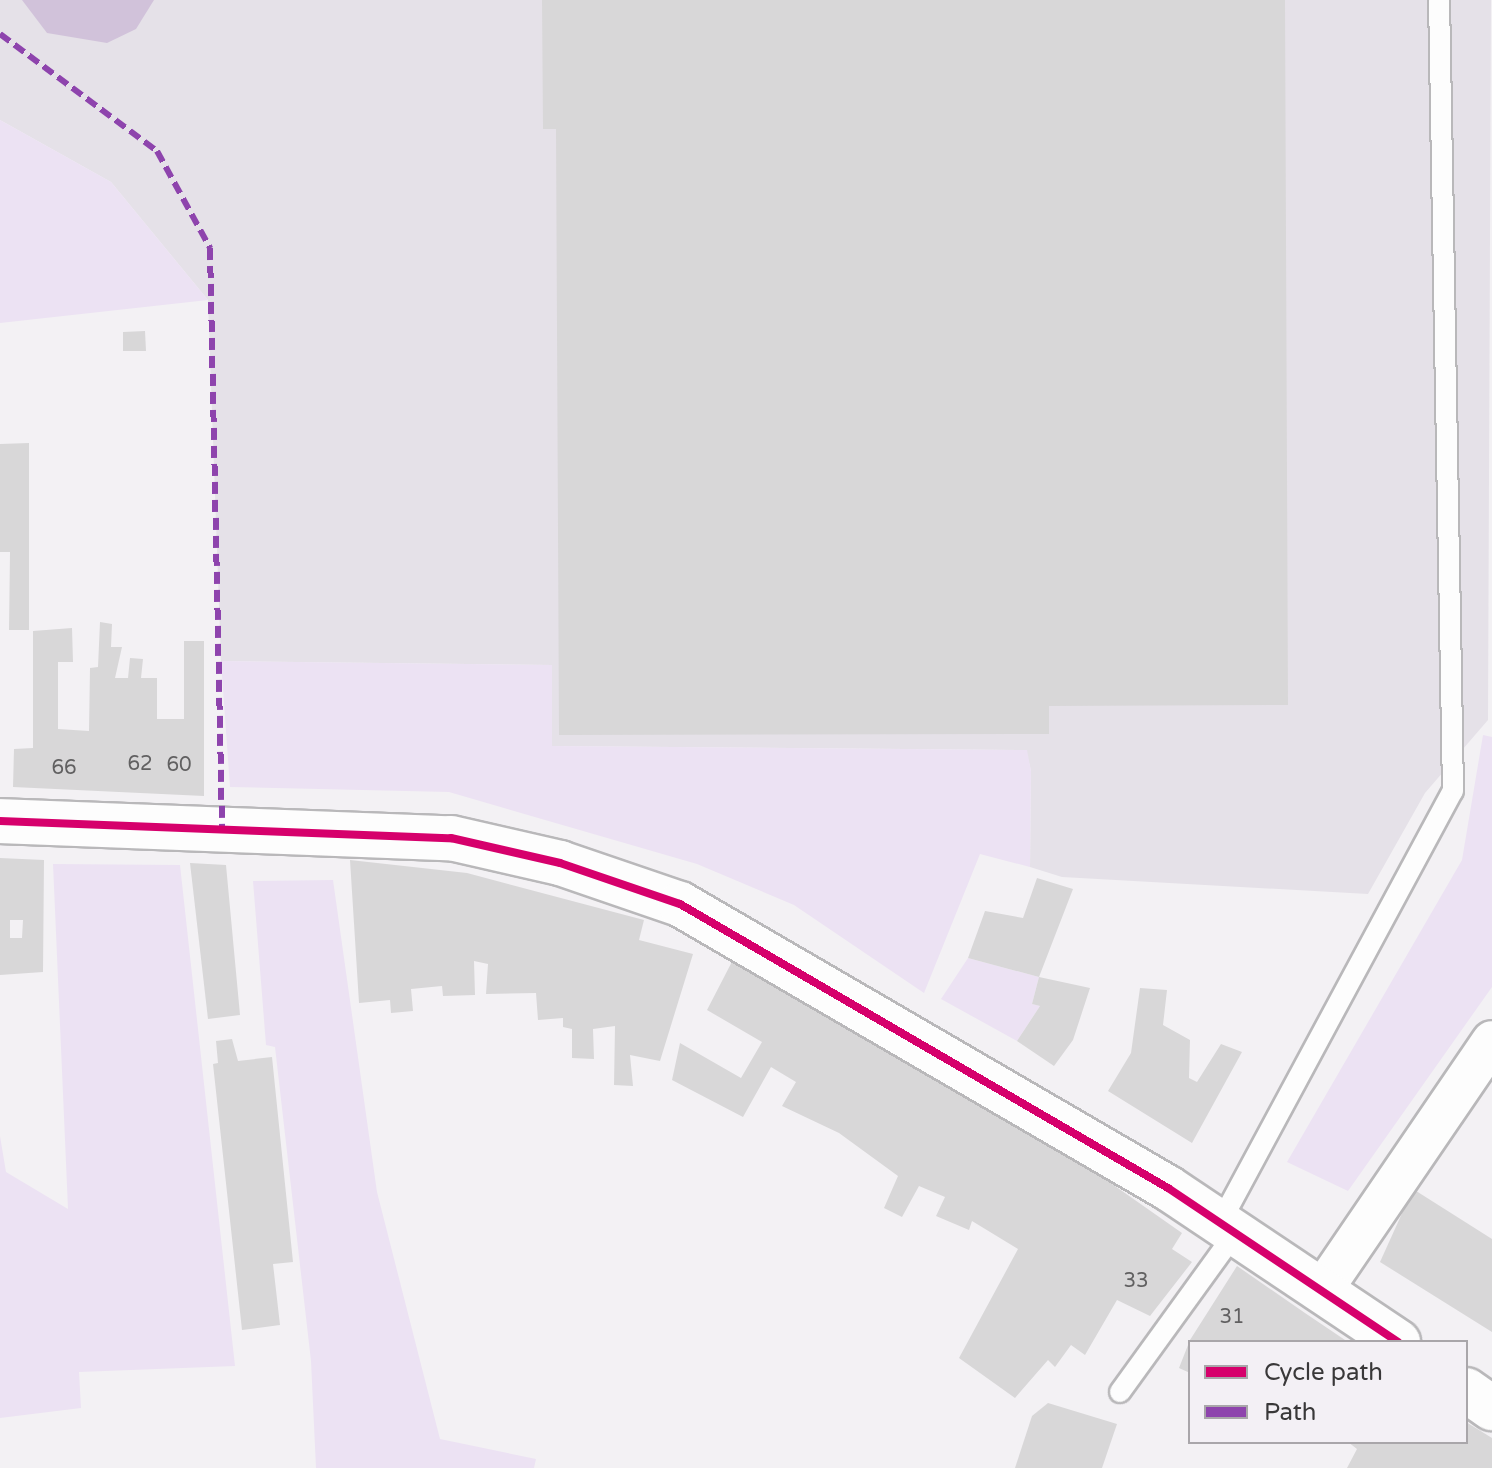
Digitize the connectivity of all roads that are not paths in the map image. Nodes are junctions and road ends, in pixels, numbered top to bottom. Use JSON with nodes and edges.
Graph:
{"nodes":[{"id":1,"x":1439,"y":0,"type":"edge"},
{"id":2,"x":0,"y":821,"type":"edge"},
{"id":3,"x":1492,"y":1041,"type":"edge"},
{"id":4,"x":1228,"y":1228,"type":"junction"},
{"id":5,"x":1323,"y":1289,"type":"junction"},
{"id":6,"x":1395,"y":1340,"type":"edge"},
{"id":7,"x":1468,"y":1391,"type":"edge"},
{"id":8,"x":1120,"y":1392,"type":"dead end"},
{"id":9,"x":1492,"y":1408,"type":"edge"}],
"edges":[{"from":1,"to":4,"type":"lane"},
{"from":2,"to":4,"type":"street"},
{"from":3,"to":5,"type":"street"},
{"from":4,"to":5,"type":"street"},
{"from":4,"to":8,"type":"lane"},
{"from":5,"to":6,"type":"street"},
{"from":7,"to":9,"type":"street"}]}
